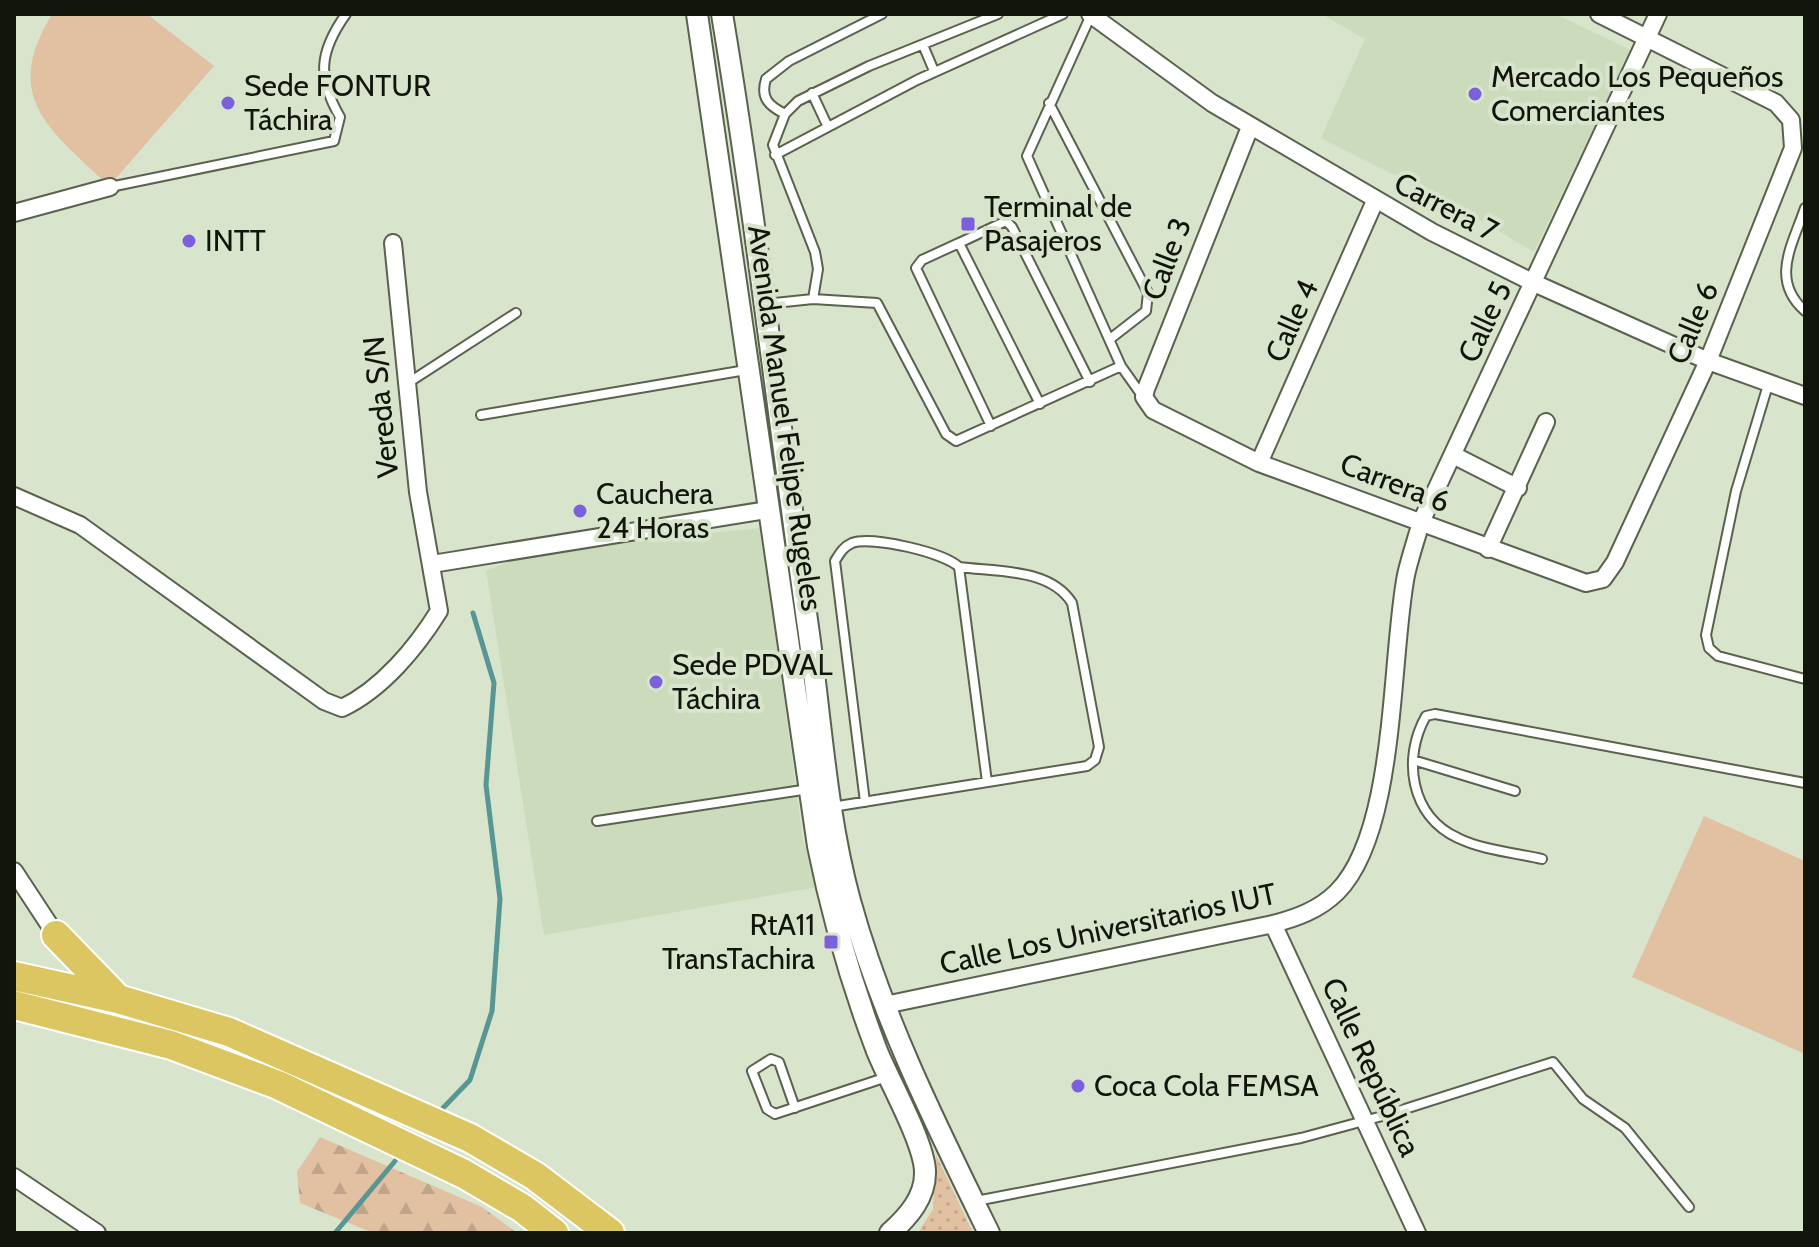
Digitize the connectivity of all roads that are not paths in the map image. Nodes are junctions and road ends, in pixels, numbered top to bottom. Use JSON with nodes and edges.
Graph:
{"nodes":[{"id":1,"x":346,"y":14,"type":"edge"},
{"id":2,"x":697,"y":14,"type":"edge"},
{"id":3,"x":722,"y":14,"type":"edge"},
{"id":4,"x":882,"y":14,"type":"edge"},
{"id":5,"x":998,"y":14,"type":"edge"},
{"id":6,"x":1063,"y":14,"type":"edge"},
{"id":7,"x":1090,"y":14,"type":"edge"},
{"id":8,"x":1599,"y":14,"type":"edge"},
{"id":9,"x":1658,"y":14,"type":"edge"},
{"id":10,"x":989,"y":16,"type":"edge"},
{"id":11,"x":1646,"y":37,"type":"junction"},
{"id":12,"x":923,"y":45,"type":"junction"},
{"id":13,"x":934,"y":71,"type":"junction"},
{"id":14,"x":812,"y":93,"type":"junction"},
{"id":15,"x":1049,"y":103,"type":"junction"},
{"id":16,"x":785,"y":114,"type":"junction"},
{"id":17,"x":827,"y":125,"type":"junction"},
{"id":18,"x":1250,"y":127,"type":"junction"},
{"id":19,"x":775,"y":155,"type":"junction"},
{"id":20,"x":110,"y":187,"type":"joint"},
{"id":21,"x":1375,"y":201,"type":"junction"},
{"id":22,"x":1805,"y":208,"type":"edge"},
{"id":23,"x":14,"y":213,"type":"edge"},
{"id":24,"x":393,"y":243,"type":"dead end"},
{"id":25,"x":959,"y":243,"type":"junction"},
{"id":26,"x":1534,"y":283,"type":"junction"},
{"id":27,"x":813,"y":299,"type":"junction"},
{"id":28,"x":765,"y":304,"type":"junction"},
{"id":29,"x":1805,"y":311,"type":"edge"},
{"id":30,"x":516,"y":313,"type":"dead end"},
{"id":31,"x":1110,"y":339,"type":"junction"},
{"id":32,"x":1708,"y":361,"type":"junction"},
{"id":33,"x":1121,"y":366,"type":"junction"},
{"id":34,"x":746,"y":370,"type":"junction"},
{"id":35,"x":1090,"y":382,"type":"junction"},
{"id":36,"x":407,"y":383,"type":"junction"},
{"id":37,"x":1768,"y":385,"type":"junction"},
{"id":38,"x":1805,"y":396,"type":"edge"},
{"id":39,"x":1040,"y":404,"type":"junction"},
{"id":40,"x":1148,"y":404,"type":"junction"},
{"id":41,"x":481,"y":415,"type":"dead end"},
{"id":42,"x":1546,"y":422,"type":"dead end"},
{"id":43,"x":991,"y":426,"type":"junction"},
{"id":44,"x":1453,"y":455,"type":"junction"},
{"id":45,"x":1259,"y":463,"type":"junction"},
{"id":46,"x":1518,"y":488,"type":"junction"},
{"id":47,"x":14,"y":496,"type":"edge"},
{"id":48,"x":767,"y":510,"type":"junction"},
{"id":49,"x":1421,"y":522,"type":"junction"},
{"id":50,"x":1488,"y":549,"type":"junction"},
{"id":51,"x":1615,"y":562,"type":"joint"},
{"id":52,"x":432,"y":564,"type":"junction"},
{"id":53,"x":959,"y":567,"type":"junction"},
{"id":54,"x":1805,"y":679,"type":"edge"},
{"id":55,"x":1413,"y":760,"type":"junction"},
{"id":56,"x":987,"y":782,"type":"junction"},
{"id":57,"x":1805,"y":783,"type":"edge"},
{"id":58,"x":809,"y":789,"type":"junction"},
{"id":59,"x":1515,"y":791,"type":"dead end"},
{"id":60,"x":865,"y":802,"type":"junction"},
{"id":61,"x":832,"y":807,"type":"junction"},
{"id":62,"x":597,"y":821,"type":"dead end"},
{"id":63,"x":1542,"y":859,"type":"dead end"},
{"id":64,"x":14,"y":871,"type":"edge"},
{"id":65,"x":1273,"y":924,"type":"junction"},
{"id":66,"x":56,"y":935,"type":"junction"},
{"id":67,"x":23,"y":978,"type":"edge"},
{"id":68,"x":118,"y":999,"type":"junction"},
{"id":69,"x":14,"y":1005,"type":"edge"},
{"id":70,"x":885,"y":1005,"type":"junction"},
{"id":71,"x":887,"y":1077,"type":"junction"},
{"id":72,"x":795,"y":1108,"type":"junction"},
{"id":73,"x":1366,"y":1121,"type":"junction"},
{"id":74,"x":14,"y":1177,"type":"edge"},
{"id":75,"x":974,"y":1201,"type":"junction"},
{"id":76,"x":1689,"y":1207,"type":"dead end"},
{"id":77,"x":97,"y":1233,"type":"edge"},
{"id":78,"x":554,"y":1233,"type":"edge"},
{"id":79,"x":610,"y":1233,"type":"edge"},
{"id":80,"x":890,"y":1233,"type":"edge"},
{"id":81,"x":989,"y":1233,"type":"edge"},
{"id":82,"x":1417,"y":1233,"type":"edge"}],
"edges":[{"from":1,"to":20,"type":"lane"},
{"from":2,"to":34,"type":"street","name":"Avenida Manuel Felipe Rugeles"},
{"from":3,"to":28,"type":"street","name":"Avenida Manuel Felipe Rugeles"},
{"from":4,"to":16,"type":"lane"},
{"from":5,"to":10,"type":"lane"},
{"from":6,"to":13,"type":"lane"},
{"from":7,"to":15,"type":"lane"},
{"from":7,"to":18,"type":"street","name":"Carrera 7"},
{"from":8,"to":11,"type":"street"},
{"from":9,"to":11,"type":"street","name":"Calle 5"},
{"from":10,"to":12,"type":"lane"},
{"from":11,"to":26,"type":"street","name":"Calle 5"},
{"from":11,"to":32,"type":"street","name":"Calle 6"},
{"from":12,"to":13,"type":"lane"},
{"from":12,"to":14,"type":"lane"},
{"from":13,"to":17,"type":"lane"},
{"from":14,"to":16,"type":"lane"},
{"from":14,"to":17,"type":"lane"},
{"from":15,"to":31,"type":"lane"},
{"from":15,"to":31,"type":"lane"},
{"from":16,"to":19,"type":"lane"},
{"from":17,"to":19,"type":"lane"},
{"from":18,"to":21,"type":"street","name":"Carrera 7"},
{"from":18,"to":40,"type":"street","name":"Calle 3"},
{"from":19,"to":27,"type":"lane"},
{"from":20,"to":23,"type":"street"},
{"from":21,"to":26,"type":"street","name":"Carrera 7"},
{"from":21,"to":45,"type":"street","name":"Calle 4"},
{"from":22,"to":29,"type":"lane"},
{"from":24,"to":36,"type":"street","name":"Vereda S/N"},
{"from":25,"to":35,"type":"lane"},
{"from":25,"to":39,"type":"lane"},
{"from":25,"to":43,"type":"lane"},
{"from":26,"to":32,"type":"street","name":"Carrera 7"},
{"from":26,"to":44,"type":"street","name":"Calle 5"},
{"from":27,"to":28,"type":"lane"},
{"from":27,"to":43,"type":"lane"},
{"from":28,"to":61,"type":"street","name":"Avenida Manuel Felipe Rugeles"},
{"from":30,"to":36,"type":"lane"},
{"from":31,"to":33,"type":"lane"},
{"from":32,"to":37,"type":"street","name":"Carrera 7"},
{"from":32,"to":51,"type":"street","name":"Calle 6"},
{"from":33,"to":35,"type":"lane"},
{"from":33,"to":40,"type":"lane"},
{"from":34,"to":41,"type":"lane"},
{"from":34,"to":48,"type":"street","name":"Avenida Manuel Felipe Rugeles"},
{"from":35,"to":39,"type":"lane"},
{"from":36,"to":52,"type":"street","name":"Vereda S/N"},
{"from":37,"to":38,"type":"street","name":"Carrera 7"},
{"from":37,"to":54,"type":"lane"},
{"from":39,"to":43,"type":"lane"},
{"from":40,"to":45,"type":"street","name":"Carrera 6"},
{"from":42,"to":46,"type":"street"},
{"from":44,"to":46,"type":"street"},
{"from":44,"to":49,"type":"street","name":"Calle 5"},
{"from":45,"to":49,"type":"street","name":"Carrera 6"},
{"from":46,"to":50,"type":"street"},
{"from":47,"to":52,"type":"street","name":"Vereda S/N"},
{"from":48,"to":52,"type":"street"},
{"from":48,"to":58,"type":"street","name":"Avenida Manuel Felipe Rugeles"},
{"from":49,"to":50,"type":"street","name":"Carrera 6"},
{"from":49,"to":65,"type":"street","name":"Calle Los Universitarios IUT"},
{"from":50,"to":51,"type":"street","name":"Carrera 6"},
{"from":53,"to":56,"type":"lane"},
{"from":53,"to":56,"type":"lane"},
{"from":53,"to":60,"type":"lane"},
{"from":55,"to":57,"type":"lane"},
{"from":55,"to":59,"type":"lane"},
{"from":55,"to":63,"type":"lane"},
{"from":56,"to":60,"type":"lane"},
{"from":58,"to":62,"type":"lane"},
{"from":58,"to":71,"type":"street","name":"Avenida Manuel Felipe Rugeles"},
{"from":60,"to":61,"type":"lane"},
{"from":61,"to":70,"type":"street","name":"Avenida Manuel Felipe Rugeles"},
{"from":64,"to":66,"type":"street"},
{"from":65,"to":70,"type":"street","name":"Calle Los Universitarios IUT"},
{"from":65,"to":73,"type":"street","name":"Calle República"},
{"from":66,"to":67,"type":"highway"},
{"from":66,"to":68,"type":"highway"},
{"from":67,"to":68,"type":"highway"},
{"from":68,"to":79,"type":"highway"},
{"from":69,"to":78,"type":"highway"},
{"from":70,"to":75,"type":"street","name":"Avenida Manuel Felipe Rugeles"},
{"from":71,"to":72,"type":"lane"},
{"from":71,"to":80,"type":"street","name":"Avenida Manuel Felipe Rugeles"},
{"from":72,"to":72,"type":"lane"},
{"from":73,"to":75,"type":"lane"},
{"from":73,"to":76,"type":"lane"},
{"from":73,"to":82,"type":"street","name":"Calle República"},
{"from":74,"to":77,"type":"street"},
{"from":75,"to":81,"type":"street","name":"Avenida Manuel Felipe Rugeles"}]}
